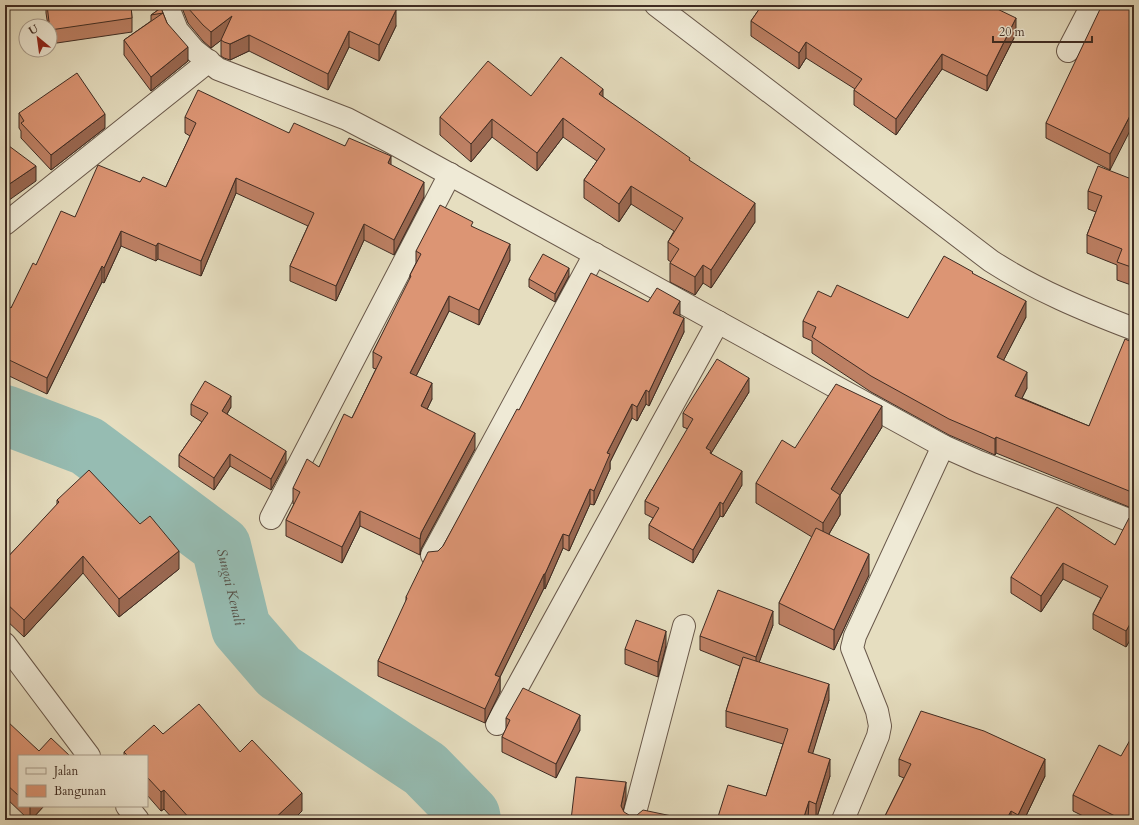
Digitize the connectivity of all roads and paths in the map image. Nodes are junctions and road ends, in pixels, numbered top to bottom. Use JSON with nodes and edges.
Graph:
{"nodes":[{"id":1,"x":167,"y":5,"type":"edge"},
{"id":2,"x":656,"y":5,"type":"edge"},
{"id":3,"x":1092,"y":5,"type":"edge"},
{"id":4,"x":1068,"y":51,"type":"dead end"},
{"id":5,"x":209,"y":61,"type":"junction"},
{"id":6,"x":450,"y":174,"type":"junction"},
{"id":7,"x":5,"y":224,"type":"edge"},
{"id":8,"x":595,"y":254,"type":"junction"},
{"id":9,"x":718,"y":322,"type":"junction"},
{"id":10,"x":1134,"y":329,"type":"edge"},
{"id":11,"x":943,"y":446,"type":"junction"},
{"id":12,"x":271,"y":518,"type":"dead end"},
{"id":13,"x":1134,"y":522,"type":"edge"},
{"id":14,"x":432,"y":555,"type":"edge"},
{"id":15,"x":684,"y":626,"type":"dead end"},
{"id":16,"x":5,"y":644,"type":"edge"},
{"id":17,"x":497,"y":724,"type":"dead end"},
{"id":18,"x":88,"y":755,"type":"edge"},
{"id":19,"x":128,"y":807,"type":"edge"},
{"id":20,"x":138,"y":820,"type":"edge"},
{"id":21,"x":634,"y":820,"type":"edge"},
{"id":22,"x":843,"y":820,"type":"edge"}],
"edges":[{"from":1,"to":5,"type":"street"},
{"from":2,"to":10,"type":"street"},
{"from":3,"to":4,"type":"street"},
{"from":5,"to":6,"type":"street"},
{"from":5,"to":7,"type":"street"},
{"from":6,"to":8,"type":"street"},
{"from":6,"to":12,"type":"street"},
{"from":8,"to":9,"type":"street"},
{"from":8,"to":14,"type":"street"},
{"from":9,"to":11,"type":"street"},
{"from":9,"to":17,"type":"street"},
{"from":11,"to":13,"type":"street"},
{"from":11,"to":22,"type":"street"},
{"from":15,"to":21,"type":"street"},
{"from":16,"to":18,"type":"street"},
{"from":19,"to":20,"type":"street"}]}
